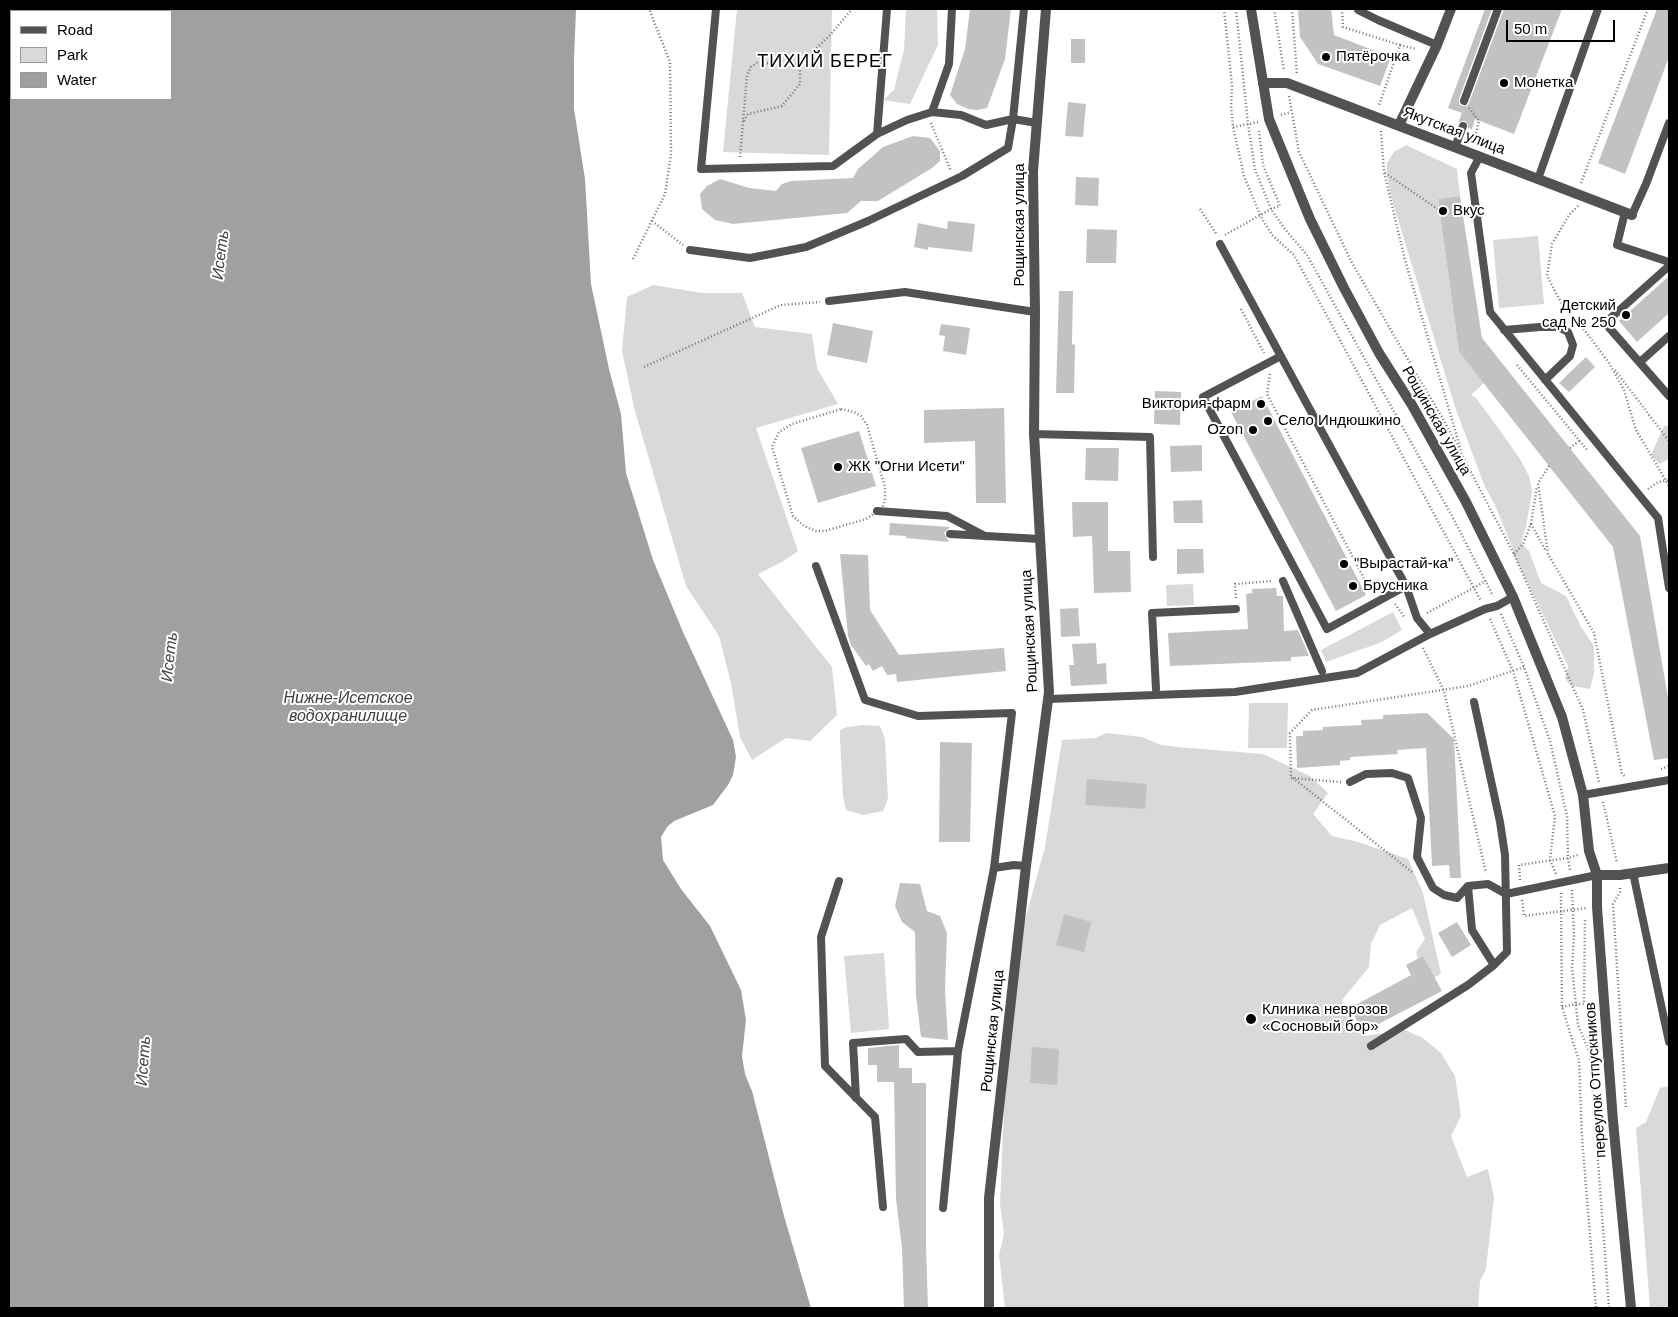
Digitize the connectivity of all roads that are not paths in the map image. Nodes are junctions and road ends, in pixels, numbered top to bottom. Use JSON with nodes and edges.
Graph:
{"nodes":[{"id":1,"x":716,"y":9,"type":"edge"},
{"id":2,"x":887,"y":9,"type":"edge"},
{"id":3,"x":952,"y":9,"type":"edge"},
{"id":4,"x":1024,"y":9,"type":"edge"},
{"id":5,"x":1046,"y":9,"type":"edge"},
{"id":6,"x":1251,"y":9,"type":"edge"},
{"id":7,"x":1358,"y":9,"type":"edge"},
{"id":8,"x":1450,"y":9,"type":"edge"},
{"id":9,"x":1498,"y":9,"type":"edge"},
{"id":10,"x":1598,"y":9,"type":"edge"},
{"id":11,"x":1437,"y":45,"type":"junction"},
{"id":12,"x":1263,"y":83,"type":"junction"},
{"id":13,"x":1464,"y":101,"type":"road end"},
{"id":14,"x":929,"y":113,"type":"junction"},
{"id":15,"x":1013,"y":120,"type":"junction"},
{"id":16,"x":1037,"y":123,"type":"junction"},
{"id":17,"x":1669,"y":123,"type":"edge"},
{"id":18,"x":1399,"y":125,"type":"junction"},
{"id":19,"x":1463,"y":126,"type":"dead end"},
{"id":20,"x":877,"y":134,"type":"junction"},
{"id":21,"x":1455,"y":147,"type":"junction"},
{"id":22,"x":1660,"y":148,"type":"junction"},
{"id":23,"x":1669,"y":152,"type":"edge"},
{"id":24,"x":1480,"y":156,"type":"junction"},
{"id":25,"x":1538,"y":179,"type":"junction"},
{"id":26,"x":1629,"y":214,"type":"junction"},
{"id":27,"x":1220,"y":244,"type":"dead end"},
{"id":28,"x":690,"y":250,"type":"road end"},
{"id":29,"x":1669,"y":264,"type":"edge"},
{"id":30,"x":829,"y":301,"type":"road end"},
{"id":31,"x":1035,"y":312,"type":"junction"},
{"id":32,"x":1504,"y":330,"type":"junction"},
{"id":33,"x":1669,"y":336,"type":"edge"},
{"id":34,"x":1281,"y":356,"type":"junction"},
{"id":35,"x":1640,"y":362,"type":"junction"},
{"id":36,"x":1545,"y":380,"type":"junction"},
{"id":37,"x":1669,"y":396,"type":"edge"},
{"id":38,"x":1034,"y":434,"type":"junction"},
{"id":39,"x":877,"y":511,"type":"road end"},
{"id":40,"x":950,"y":534,"type":"dead end"},
{"id":41,"x":985,"y":536,"type":"junction"},
{"id":42,"x":1040,"y":539,"type":"junction"},
{"id":43,"x":1152,"y":556,"type":"dead end"},
{"id":44,"x":816,"y":566,"type":"dead end"},
{"id":45,"x":1282,"y":581,"type":"road end"},
{"id":46,"x":1406,"y":586,"type":"junction"},
{"id":47,"x":1669,"y":588,"type":"edge"},
{"id":48,"x":1513,"y":597,"type":"junction"},
{"id":49,"x":1236,"y":609,"type":"road end"},
{"id":50,"x":1430,"y":634,"type":"junction"},
{"id":51,"x":1322,"y":671,"type":"dead end"},
{"id":52,"x":1156,"y":689,"type":"dead end"},
{"id":53,"x":1049,"y":699,"type":"junction"},
{"id":54,"x":1474,"y":702,"type":"dead end"},
{"id":55,"x":1669,"y":780,"type":"edge"},
{"id":56,"x":1350,"y":782,"type":"road end"},
{"id":57,"x":1583,"y":795,"type":"junction"},
{"id":58,"x":1589,"y":851,"type":"joint"},
{"id":59,"x":1026,"y":866,"type":"junction"},
{"id":60,"x":994,"y":868,"type":"junction"},
{"id":61,"x":1669,"y":868,"type":"edge"},
{"id":62,"x":1633,"y":873,"type":"junction"},
{"id":63,"x":1597,"y":875,"type":"junction"},
{"id":64,"x":839,"y":881,"type":"dead end"},
{"id":65,"x":1468,"y":886,"type":"junction"},
{"id":66,"x":1506,"y":894,"type":"junction"},
{"id":67,"x":1494,"y":966,"type":"junction"},
{"id":68,"x":1669,"y":1042,"type":"edge"},
{"id":69,"x":1371,"y":1046,"type":"dead end"},
{"id":70,"x":958,"y":1052,"type":"junction"},
{"id":71,"x":856,"y":1098,"type":"junction"},
{"id":72,"x":883,"y":1207,"type":"dead end"},
{"id":73,"x":942,"y":1208,"type":"dead end"},
{"id":74,"x":989,"y":1308,"type":"edge"},
{"id":75,"x":1631,"y":1308,"type":"edge"}],
"edges":[{"from":1,"to":20,"type":"lane"},
{"from":2,"to":20,"type":"lane"},
{"from":3,"to":14,"type":"lane"},
{"from":4,"to":15,"type":"lane"},
{"from":5,"to":16,"type":"street","name":"Рощинская улица"},
{"from":6,"to":12,"type":"street","name":"Рощинская улица"},
{"from":7,"to":11,"type":"lane"},
{"from":8,"to":11,"type":"street"},
{"from":9,"to":13,"type":"lane"},
{"from":10,"to":25,"type":"lane"},
{"from":11,"to":18,"type":"street"},
{"from":12,"to":18,"type":"street","name":"Якутская улица"},
{"from":12,"to":48,"type":"street","name":"Рощинская улица"},
{"from":14,"to":15,"type":"lane"},
{"from":14,"to":20,"type":"lane"},
{"from":15,"to":16,"type":"lane"},
{"from":15,"to":28,"type":"lane"},
{"from":16,"to":31,"type":"street","name":"Рощинская улица"},
{"from":17,"to":22,"type":"lane"},
{"from":18,"to":21,"type":"street","name":"Якутская улица"},
{"from":19,"to":21,"type":"lane"},
{"from":21,"to":24,"type":"street","name":"Якутская улица"},
{"from":22,"to":23,"type":"lane"},
{"from":22,"to":26,"type":"lane"},
{"from":24,"to":25,"type":"street","name":"Якутская улица"},
{"from":24,"to":32,"type":"lane"},
{"from":25,"to":26,"type":"street","name":"Якутская улица"},
{"from":26,"to":29,"type":"lane"},
{"from":27,"to":34,"type":"lane"},
{"from":29,"to":35,"type":"lane"},
{"from":30,"to":31,"type":"lane"},
{"from":31,"to":38,"type":"street","name":"Рощинская улица"},
{"from":32,"to":36,"type":"lane"},
{"from":32,"to":36,"type":"lane"},
{"from":33,"to":35,"type":"lane"},
{"from":34,"to":46,"type":"lane"},
{"from":34,"to":46,"type":"lane"},
{"from":35,"to":37,"type":"lane"},
{"from":36,"to":47,"type":"lane"},
{"from":38,"to":42,"type":"street","name":"Рощинская улица"},
{"from":38,"to":43,"type":"lane"},
{"from":39,"to":41,"type":"lane"},
{"from":40,"to":41,"type":"lane"},
{"from":41,"to":42,"type":"lane"},
{"from":42,"to":53,"type":"street","name":"Рощинская улица"},
{"from":44,"to":60,"type":"lane"},
{"from":45,"to":51,"type":"lane"},
{"from":46,"to":50,"type":"lane"},
{"from":48,"to":50,"type":"lane"},
{"from":48,"to":57,"type":"street","name":"Рощинская улица"},
{"from":49,"to":52,"type":"lane"},
{"from":50,"to":53,"type":"lane"},
{"from":53,"to":59,"type":"street","name":"Рощинская улица"},
{"from":54,"to":66,"type":"lane"},
{"from":55,"to":57,"type":"lane"},
{"from":56,"to":65,"type":"lane"},
{"from":57,"to":58,"type":"street","name":"Рощинская улица"},
{"from":58,"to":63,"type":"street","name":"переулок Отпускников"},
{"from":59,"to":60,"type":"lane"},
{"from":59,"to":74,"type":"street","name":"Рощинская улица"},
{"from":60,"to":70,"type":"lane"},
{"from":61,"to":62,"type":"street"},
{"from":62,"to":63,"type":"street"},
{"from":62,"to":68,"type":"lane"},
{"from":63,"to":66,"type":"lane"},
{"from":63,"to":75,"type":"street","name":"переулок Отпускников"},
{"from":64,"to":71,"type":"lane"},
{"from":65,"to":66,"type":"lane"},
{"from":65,"to":67,"type":"lane"},
{"from":66,"to":67,"type":"lane"},
{"from":67,"to":69,"type":"lane"},
{"from":70,"to":71,"type":"lane"},
{"from":70,"to":73,"type":"lane"},
{"from":71,"to":72,"type":"lane"}]}
